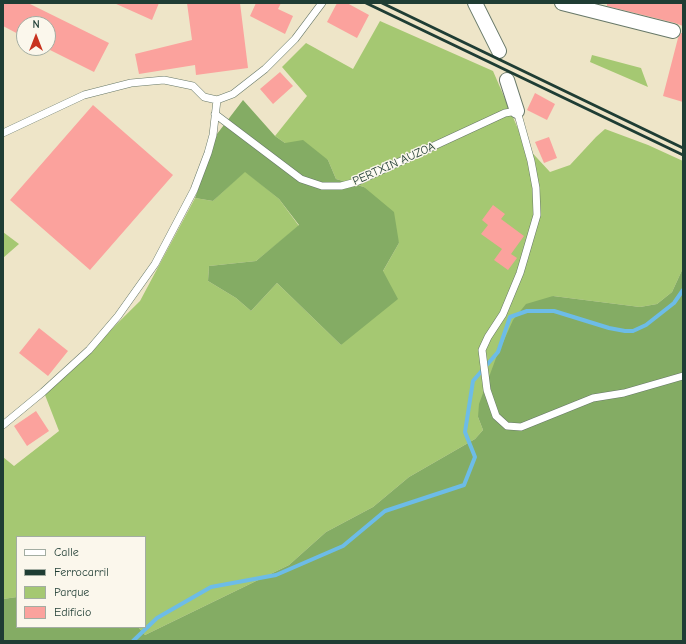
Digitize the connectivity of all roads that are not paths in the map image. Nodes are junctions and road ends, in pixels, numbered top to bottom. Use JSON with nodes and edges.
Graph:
{"nodes":[{"id":1,"x":474,"y":3,"type":"edge"},
{"id":2,"x":562,"y":3,"type":"edge"},
{"id":3,"x":321,"y":5,"type":"edge"},
{"id":4,"x":673,"y":31,"type":"dead end"},
{"id":5,"x":499,"y":51,"type":"dead end"},
{"id":6,"x":507,"y":80,"type":"dead end"},
{"id":7,"x":217,"y":100,"type":"junction"},
{"id":8,"x":516,"y":111,"type":"junction"},
{"id":9,"x":215,"y":114,"type":"junction"},
{"id":10,"x":3,"y":132,"type":"edge"},
{"id":11,"x":683,"y":376,"type":"edge"},
{"id":12,"x":3,"y":425,"type":"edge"}],
"edges":[{"from":1,"to":5,"type":"street"},
{"from":2,"to":4,"type":"street"},
{"from":3,"to":7,"type":"lane"},
{"from":6,"to":8,"type":"street"},
{"from":7,"to":9,"type":"lane"},
{"from":7,"to":10,"type":"lane"},
{"from":8,"to":9,"type":"lane","name":"PERTXIN AUZOA"},
{"from":8,"to":11,"type":"lane"},
{"from":9,"to":12,"type":"lane"}]}
